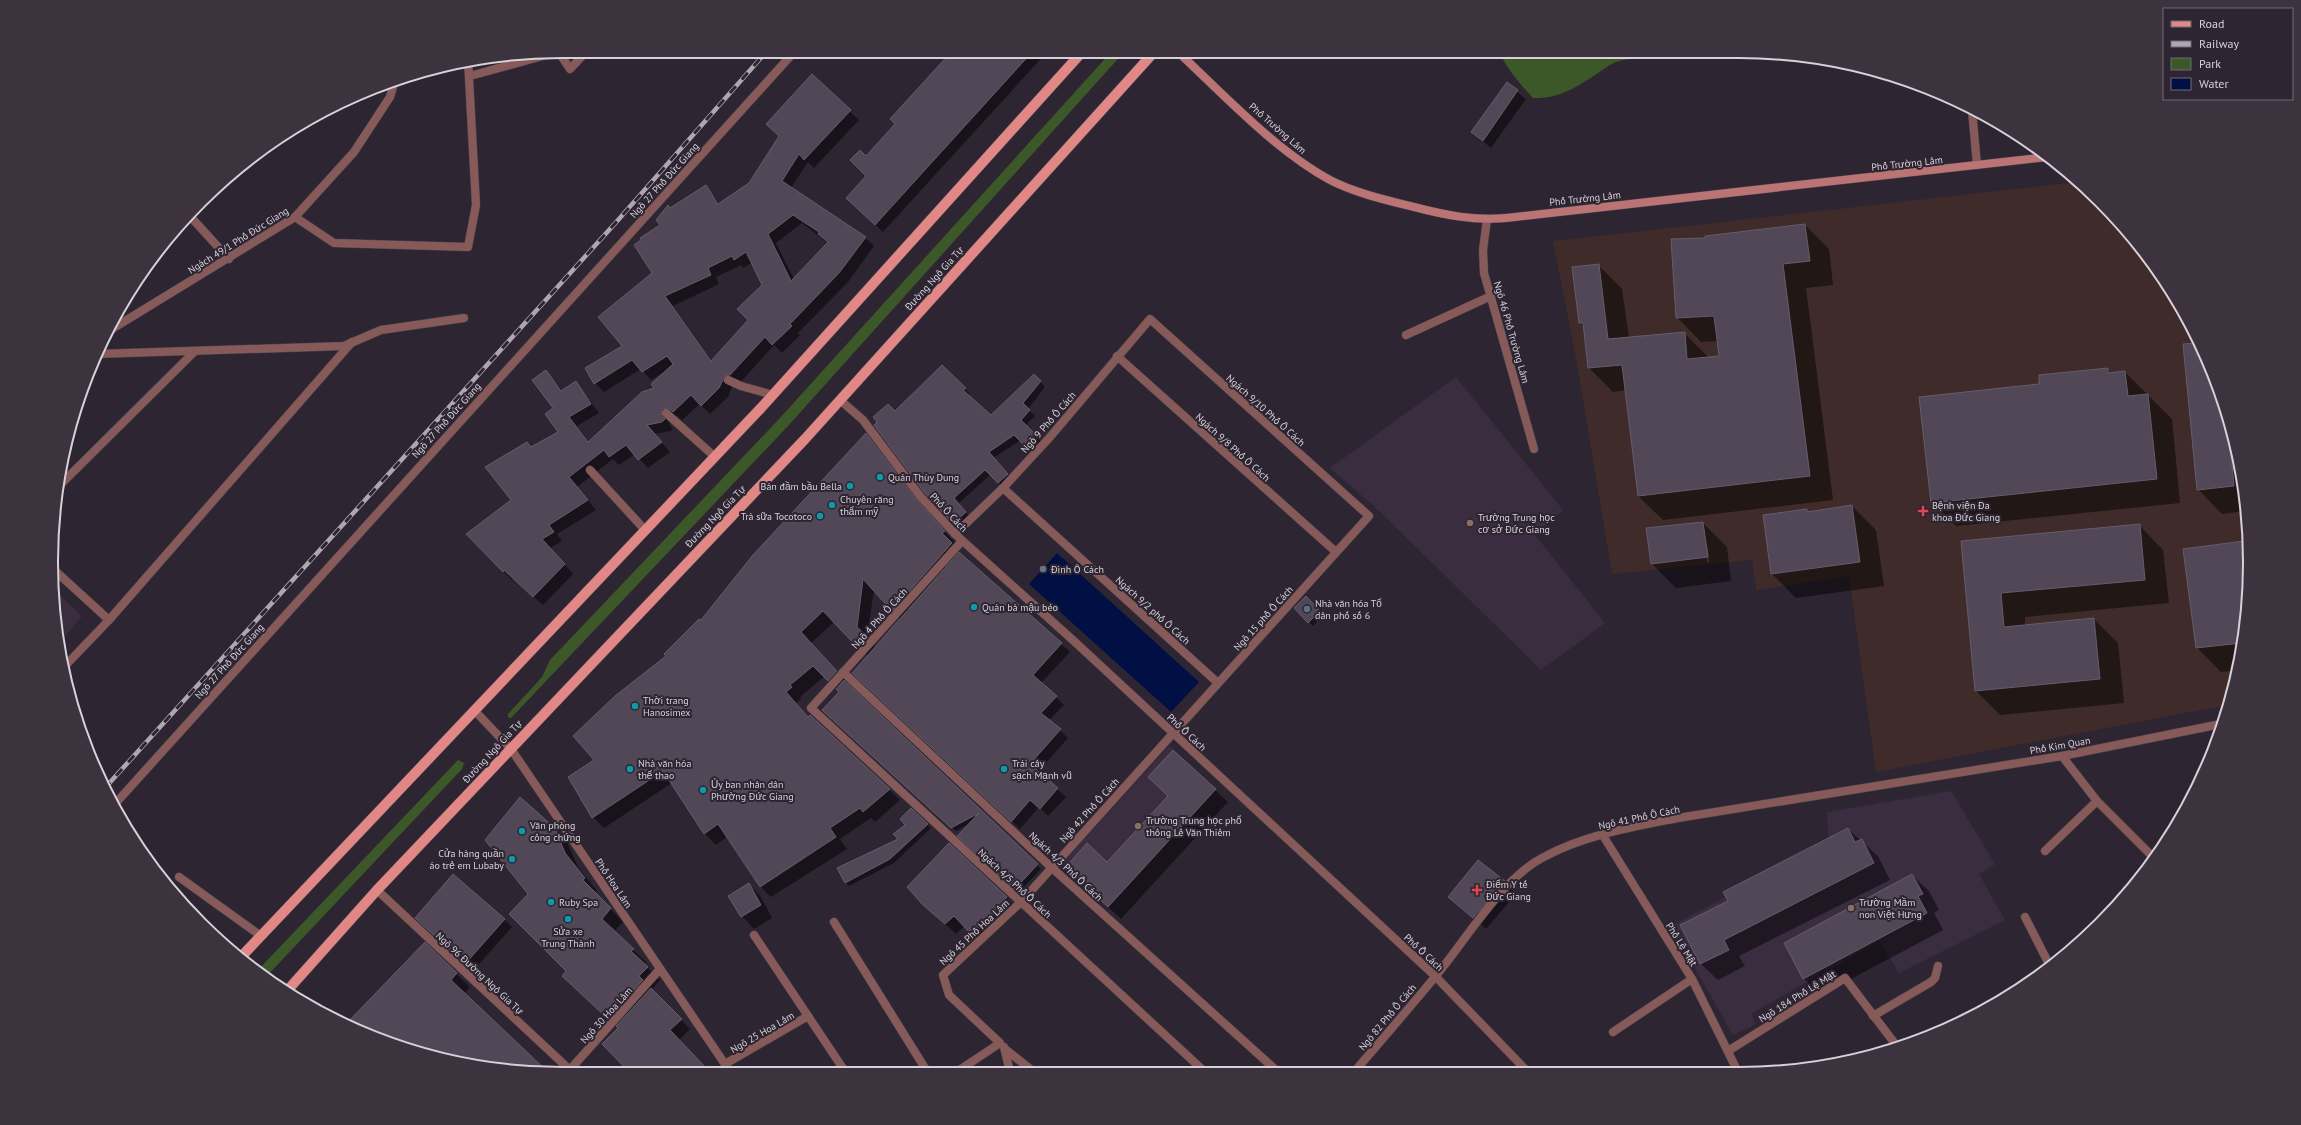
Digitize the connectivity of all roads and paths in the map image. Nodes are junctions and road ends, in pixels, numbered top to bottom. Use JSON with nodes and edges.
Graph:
{"nodes":[{"id":1,"x":562,"y":58,"type":"edge"},
{"id":2,"x":580,"y":58,"type":"edge"},
{"id":3,"x":789,"y":58,"type":"edge"},
{"id":4,"x":1077,"y":58,"type":"edge"},
{"id":5,"x":1149,"y":58,"type":"edge"},
{"id":6,"x":1185,"y":58,"type":"edge"},
{"id":7,"x":533,"y":59,"type":"edge"},
{"id":8,"x":469,"y":67,"type":"edge"},
{"id":9,"x":470,"y":76,"type":"junction"},
{"id":10,"x":393,"y":88,"type":"edge"},
{"id":11,"x":1973,"y":116,"type":"edge"},
{"id":12,"x":2040,"y":158,"type":"edge"},
{"id":13,"x":1977,"y":165,"type":"junction"},
{"id":14,"x":295,"y":217,"type":"junction"},
{"id":15,"x":193,"y":219,"type":"edge"},
{"id":16,"x":1487,"y":219,"type":"junction"},
{"id":17,"x":229,"y":259,"type":"junction"},
{"id":18,"x":1491,"y":296,"type":"junction"},
{"id":19,"x":464,"y":318,"type":"dead end"},
{"id":20,"x":1150,"y":319,"type":"joint"},
{"id":21,"x":117,"y":326,"type":"edge"},
{"id":22,"x":1406,"y":335,"type":"dead end"},
{"id":23,"x":352,"y":342,"type":"junction"},
{"id":24,"x":194,"y":352,"type":"junction"},
{"id":25,"x":103,"y":354,"type":"edge"},
{"id":26,"x":1117,"y":356,"type":"junction"},
{"id":27,"x":728,"y":380,"type":"dead end"},
{"id":28,"x":773,"y":395,"type":"junction"},
{"id":29,"x":840,"y":400,"type":"junction"},
{"id":30,"x":666,"y":414,"type":"dead end"},
{"id":31,"x":1534,"y":449,"type":"dead end"},
{"id":32,"x":715,"y":457,"type":"junction"},
{"id":33,"x":590,"y":470,"type":"dead end"},
{"id":34,"x":65,"y":480,"type":"edge"},
{"id":35,"x":1003,"y":488,"type":"junction"},
{"id":36,"x":1369,"y":516,"type":"joint"},
{"id":37,"x":645,"y":530,"type":"junction"},
{"id":38,"x":955,"y":534,"type":"junction"},
{"id":39,"x":962,"y":541,"type":"junction"},
{"id":40,"x":1336,"y":552,"type":"junction"},
{"id":41,"x":58,"y":575,"type":"edge"},
{"id":42,"x":109,"y":620,"type":"junction"},
{"id":43,"x":68,"y":662,"type":"edge"},
{"id":44,"x":843,"y":672,"type":"junction"},
{"id":45,"x":1218,"y":683,"type":"junction"},
{"id":46,"x":811,"y":708,"type":"joint"},
{"id":47,"x":474,"y":710,"type":"junction"},
{"id":48,"x":2216,"y":725,"type":"edge"},
{"id":49,"x":1173,"y":733,"type":"junction"},
{"id":50,"x":510,"y":749,"type":"junction"},
{"id":51,"x":2062,"y":756,"type":"junction"},
{"id":52,"x":1902,"y":782,"type":"joint"},
{"id":53,"x":118,"y":801,"type":"edge"},
{"id":54,"x":2097,"y":801,"type":"junction"},
{"id":55,"x":1602,"y":834,"type":"junction"},
{"id":56,"x":2045,"y":851,"type":"dead end"},
{"id":57,"x":2150,"y":854,"type":"edge"},
{"id":58,"x":1051,"y":867,"type":"junction"},
{"id":59,"x":179,"y":878,"type":"dead end"},
{"id":60,"x":377,"y":890,"type":"junction"},
{"id":61,"x":1021,"y":902,"type":"junction"},
{"id":62,"x":2025,"y":917,"type":"dead end"},
{"id":63,"x":834,"y":922,"type":"dead end"},
{"id":64,"x":754,"y":935,"type":"dead end"},
{"id":65,"x":261,"y":936,"type":"junction"},
{"id":66,"x":244,"y":954,"type":"edge"},
{"id":67,"x":2047,"y":962,"type":"edge"},
{"id":68,"x":1938,"y":966,"type":"dead end"},
{"id":69,"x":660,"y":969,"type":"junction"},
{"id":70,"x":1435,"y":976,"type":"junction"},
{"id":71,"x":1692,"y":979,"type":"junction"},
{"id":72,"x":290,"y":987,"type":"edge"},
{"id":73,"x":808,"y":1016,"type":"junction"},
{"id":74,"x":1873,"y":1016,"type":"junction"},
{"id":75,"x":1613,"y":1032,"type":"dead end"},
{"id":76,"x":1894,"y":1042,"type":"edge"},
{"id":77,"x":1003,"y":1046,"type":"junction"},
{"id":78,"x":1728,"y":1051,"type":"junction"},
{"id":79,"x":725,"y":1064,"type":"junction"},
{"id":80,"x":563,"y":1067,"type":"edge"},
{"id":81,"x":572,"y":1067,"type":"edge"},
{"id":82,"x":727,"y":1067,"type":"edge"},
{"id":83,"x":842,"y":1067,"type":"edge"},
{"id":84,"x":924,"y":1067,"type":"edge"},
{"id":85,"x":966,"y":1067,"type":"edge"},
{"id":86,"x":1009,"y":1067,"type":"edge"},
{"id":87,"x":1028,"y":1067,"type":"edge"},
{"id":88,"x":1200,"y":1067,"type":"edge"},
{"id":89,"x":1271,"y":1067,"type":"edge"},
{"id":90,"x":1357,"y":1067,"type":"edge"},
{"id":91,"x":1523,"y":1067,"type":"edge"},
{"id":92,"x":1736,"y":1067,"type":"edge"}],
"edges":[{"from":1,"to":2,"type":"street"},
{"from":3,"to":53,"type":"street","name":"Ngõ 27 Phố Đức Giang"},
{"from":4,"to":28,"type":"main road"},
{"from":5,"to":29,"type":"main road","name":"Đường Ngô Gia Tự"},
{"from":6,"to":16,"type":"main road","name":"Phố Trường Lâm"},
{"from":7,"to":9,"type":"street"},
{"from":8,"to":9,"type":"street"},
{"from":9,"to":14,"type":"street"},
{"from":10,"to":14,"type":"street","name":"Ngách 49/1 Phố Đức Giang"},
{"from":11,"to":13,"type":"street"},
{"from":12,"to":13,"type":"main road","name":"Phố Trường Lâm"},
{"from":13,"to":16,"type":"main road","name":"Phố Trường Lâm"},
{"from":14,"to":17,"type":"street","name":"Ngách 49/1 Phố Đức Giang"},
{"from":15,"to":17,"type":"street"},
{"from":16,"to":18,"type":"street","name":"Ngõ 46 Phố Trường Lâm"},
{"from":17,"to":21,"type":"street","name":"Ngách 49/1 Phố Đức Giang"},
{"from":18,"to":22,"type":"street"},
{"from":18,"to":31,"type":"street","name":"Ngõ 46 Phố Trường Lâm"},
{"from":19,"to":23,"type":"street"},
{"from":20,"to":26,"type":"street","name":"Ngõ 9 Phố Ô Cách"},
{"from":20,"to":36,"type":"street","name":"Ngách 9/10 Phố Ô Cách"},
{"from":23,"to":24,"type":"street"},
{"from":23,"to":42,"type":"street"},
{"from":24,"to":25,"type":"street"},
{"from":24,"to":34,"type":"street"},
{"from":26,"to":35,"type":"street","name":"Ngõ 9 Phố Ô Cách"},
{"from":26,"to":40,"type":"street","name":"Ngách 9/8 Phố Ô Cách"},
{"from":27,"to":28,"type":"street"},
{"from":28,"to":32,"type":"main road"},
{"from":29,"to":38,"type":"street","name":"Phố Ô Cách"},
{"from":29,"to":50,"type":"main road","name":"Đường Ngô Gia Tự"},
{"from":30,"to":32,"type":"street"},
{"from":32,"to":37,"type":"main road"},
{"from":33,"to":37,"type":"street"},
{"from":35,"to":38,"type":"street","name":"Ngõ 9 Phố Ô Cách"},
{"from":35,"to":45,"type":"street","name":"Ngách 9/2 phố Ô Cách"},
{"from":36,"to":40,"type":"street","name":"Ngõ 15 phố Ô Cách"},
{"from":37,"to":47,"type":"main road"},
{"from":38,"to":39,"type":"street","name":"Phố Ô Cách"},
{"from":39,"to":44,"type":"street","name":"Ngõ 4 Phố Ô Cách"},
{"from":39,"to":49,"type":"street","name":"Phố Ô Cách"},
{"from":40,"to":45,"type":"street","name":"Ngõ 15 phố Ô Cách"},
{"from":41,"to":42,"type":"street"},
{"from":42,"to":43,"type":"street"},
{"from":44,"to":46,"type":"street","name":"Ngõ 4 Phố Ô Cách"},
{"from":44,"to":58,"type":"street","name":"Ngách 4/3 Phố Ô Cách"},
{"from":45,"to":49,"type":"street","name":"Ngõ 15 phố Ô Cách"},
{"from":46,"to":61,"type":"street","name":"Ngách 4/5 Phố Ô Cách"},
{"from":47,"to":50,"type":"street","name":"Phố Hoa Lâm"},
{"from":47,"to":65,"type":"main road"},
{"from":48,"to":51,"type":"street","name":"Phố Kim Quan"},
{"from":49,"to":58,"type":"street","name":"Ngõ 42 Phố Ô Cách"},
{"from":49,"to":70,"type":"street","name":"Phố Ô Cách"},
{"from":50,"to":60,"type":"main road","name":"Đường Ngô Gia Tự"},
{"from":50,"to":69,"type":"street","name":"Phố Hoa Lâm"},
{"from":51,"to":52,"type":"street","name":"Phố Kim Quan"},
{"from":51,"to":54,"type":"street"},
{"from":52,"to":55,"type":"street","name":"Ngõ 41 Phố Ô Cách"},
{"from":54,"to":56,"type":"street"},
{"from":54,"to":57,"type":"street"},
{"from":55,"to":70,"type":"street","name":"Ngõ 41 Phố Ô Cách"},
{"from":55,"to":71,"type":"street","name":"Phố Lệ Mật"},
{"from":58,"to":61,"type":"street","name":"Ngõ 42 Phố Ô Cách"},
{"from":58,"to":89,"type":"street","name":"Ngách 4/3 Phố Ô Cách"},
{"from":59,"to":65,"type":"street"},
{"from":60,"to":72,"type":"main road","name":"Đường Ngô Gia Tự"},
{"from":60,"to":80,"type":"street","name":"Ngõ 96 Đường Ngô Gia Tự"},
{"from":61,"to":77,"type":"street","name":"Ngõ 45 Phố Hoa Lâm"},
{"from":61,"to":88,"type":"street","name":"Ngách 4/5 Phố Ô Cách"},
{"from":62,"to":67,"type":"street"},
{"from":63,"to":84,"type":"street"},
{"from":64,"to":73,"type":"street"},
{"from":65,"to":66,"type":"main road"},
{"from":68,"to":74,"type":"street"},
{"from":69,"to":79,"type":"street","name":"Phố Hoa Lâm"},
{"from":69,"to":81,"type":"street","name":"Ngõ 30 Hoa Lâm"},
{"from":70,"to":90,"type":"street","name":"Ngõ 82 Phố Ô Cách"},
{"from":70,"to":91,"type":"street","name":"Phố Ô Cách"},
{"from":71,"to":75,"type":"street"},
{"from":71,"to":78,"type":"street","name":"Phố Lệ Mật"},
{"from":73,"to":79,"type":"street","name":"Ngõ 25 Hoa Lâm"},
{"from":73,"to":83,"type":"street"},
{"from":74,"to":76,"type":"street","name":"Ngõ 184 Phố Lệ Mật"},
{"from":74,"to":78,"type":"street","name":"Ngõ 184 Phố Lệ Mật"},
{"from":77,"to":85,"type":"street"},
{"from":77,"to":86,"type":"street"},
{"from":77,"to":87,"type":"street"},
{"from":78,"to":92,"type":"street","name":"Phố Lệ Mật"},
{"from":79,"to":82,"type":"street","name":"Phố Hoa Lâm"}]}
